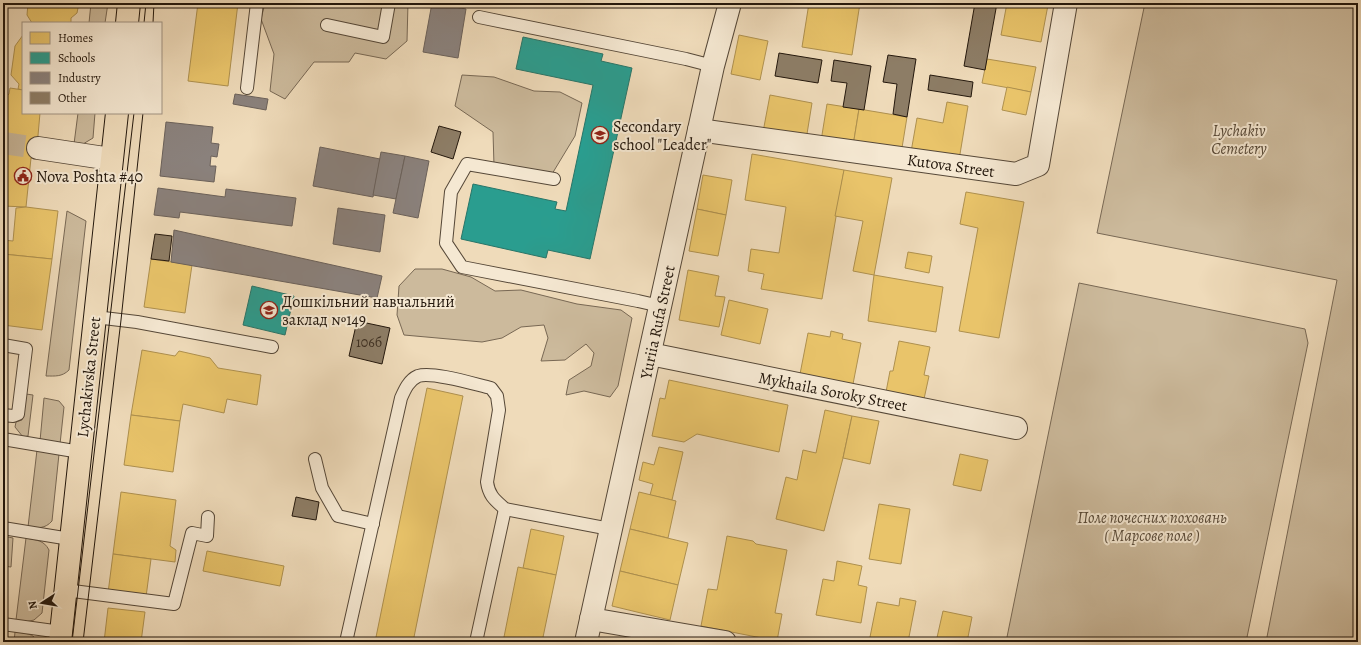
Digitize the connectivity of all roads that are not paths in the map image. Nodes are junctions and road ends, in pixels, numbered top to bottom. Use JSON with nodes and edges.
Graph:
{"nodes":[{"id":1,"x":129,"y":3,"type":"edge"},
{"id":2,"x":257,"y":3,"type":"edge"},
{"id":3,"x":389,"y":3,"type":"edge"},
{"id":4,"x":1066,"y":3,"type":"edge"},
{"id":5,"x":728,"y":4,"type":"edge"},
{"id":6,"x":479,"y":17,"type":"dead end"},
{"id":7,"x":127,"y":22,"type":"edge"},
{"id":8,"x":327,"y":25,"type":"dead end"},
{"id":9,"x":713,"y":66,"type":"junction"},
{"id":10,"x":247,"y":88,"type":"dead end"},
{"id":11,"x":117,"y":114,"type":"edge"},
{"id":12,"x":699,"y":130,"type":"junction"},
{"id":13,"x":38,"y":148,"type":"tunnel mouth"},
{"id":14,"x":112,"y":159,"type":"junction"},
{"id":15,"x":554,"y":179,"type":"dead end"},
{"id":16,"x":660,"y":306,"type":"junction"},
{"id":17,"x":95,"y":317,"type":"junction"},
{"id":18,"x":3,"y":345,"type":"edge"},
{"id":19,"x":272,"y":347,"type":"dead end"},
{"id":20,"x":650,"y":354,"type":"junction"},
{"id":21,"x":3,"y":415,"type":"edge"},
{"id":22,"x":1016,"y":428,"type":"dead end"},
{"id":23,"x":3,"y":439,"type":"edge"},
{"id":24,"x":80,"y":452,"type":"junction"},
{"id":25,"x":315,"y":459,"type":"dead end"},
{"id":26,"x":505,"y":509,"type":"junction"},
{"id":27,"x":208,"y":517,"type":"dead end"},
{"id":28,"x":373,"y":524,"type":"junction"},
{"id":29,"x":3,"y":528,"type":"edge"},
{"id":30,"x":610,"y":529,"type":"junction"},
{"id":31,"x":70,"y":539,"type":"junction"},
{"id":32,"x":65,"y":590,"type":"junction"},
{"id":33,"x":591,"y":619,"type":"junction"},
{"id":34,"x":3,"y":624,"type":"edge"},
{"id":35,"x":60,"y":637,"type":"edge"},
{"id":36,"x":346,"y":642,"type":"edge"},
{"id":37,"x":476,"y":642,"type":"edge"},
{"id":38,"x":586,"y":642,"type":"edge"},
{"id":39,"x":725,"y":642,"type":"edge"}],
"edges":[{"from":1,"to":7,"type":"main road"},
{"from":2,"to":10,"type":"lane"},
{"from":3,"to":8,"type":"lane"},
{"from":4,"to":12,"type":"street","name":"Kutova Street"},
{"from":5,"to":9,"type":"street","name":"Yuriia Rufa Street"},
{"from":6,"to":9,"type":"lane"},
{"from":9,"to":12,"type":"street","name":"Yuriia Rufa Street"},
{"from":11,"to":14,"type":"main road","name":"Lychakivska Street"},
{"from":12,"to":16,"type":"street","name":"Yuriia Rufa Street"},
{"from":13,"to":14,"type":"street"},
{"from":14,"to":17,"type":"main road","name":"Lychakivska Street"},
{"from":15,"to":16,"type":"lane"},
{"from":16,"to":20,"type":"street","name":"Yuriia Rufa Street"},
{"from":17,"to":19,"type":"lane"},
{"from":17,"to":24,"type":"main road","name":"Lychakivska Street"},
{"from":18,"to":21,"type":"lane"},
{"from":20,"to":22,"type":"street","name":"Mykhaila Soroky Street"},
{"from":20,"to":30,"type":"street","name":"Yuriia Rufa Street"},
{"from":23,"to":24,"type":"lane"},
{"from":24,"to":31,"type":"main road","name":"Lychakivska Street"},
{"from":25,"to":28,"type":"lane"},
{"from":26,"to":28,"type":"lane"},
{"from":26,"to":30,"type":"lane"},
{"from":26,"to":37,"type":"lane"},
{"from":27,"to":32,"type":"lane"},
{"from":28,"to":36,"type":"lane"},
{"from":29,"to":31,"type":"lane"},
{"from":30,"to":33,"type":"street","name":"Yuriia Rufa Street"},
{"from":31,"to":32,"type":"main road","name":"Lychakivska Street"},
{"from":32,"to":35,"type":"main road","name":"Lychakivska Street"},
{"from":33,"to":38,"type":"street","name":"Yuriia Rufa Street"},
{"from":33,"to":39,"type":"street"},
{"from":34,"to":35,"type":"lane"}]}
